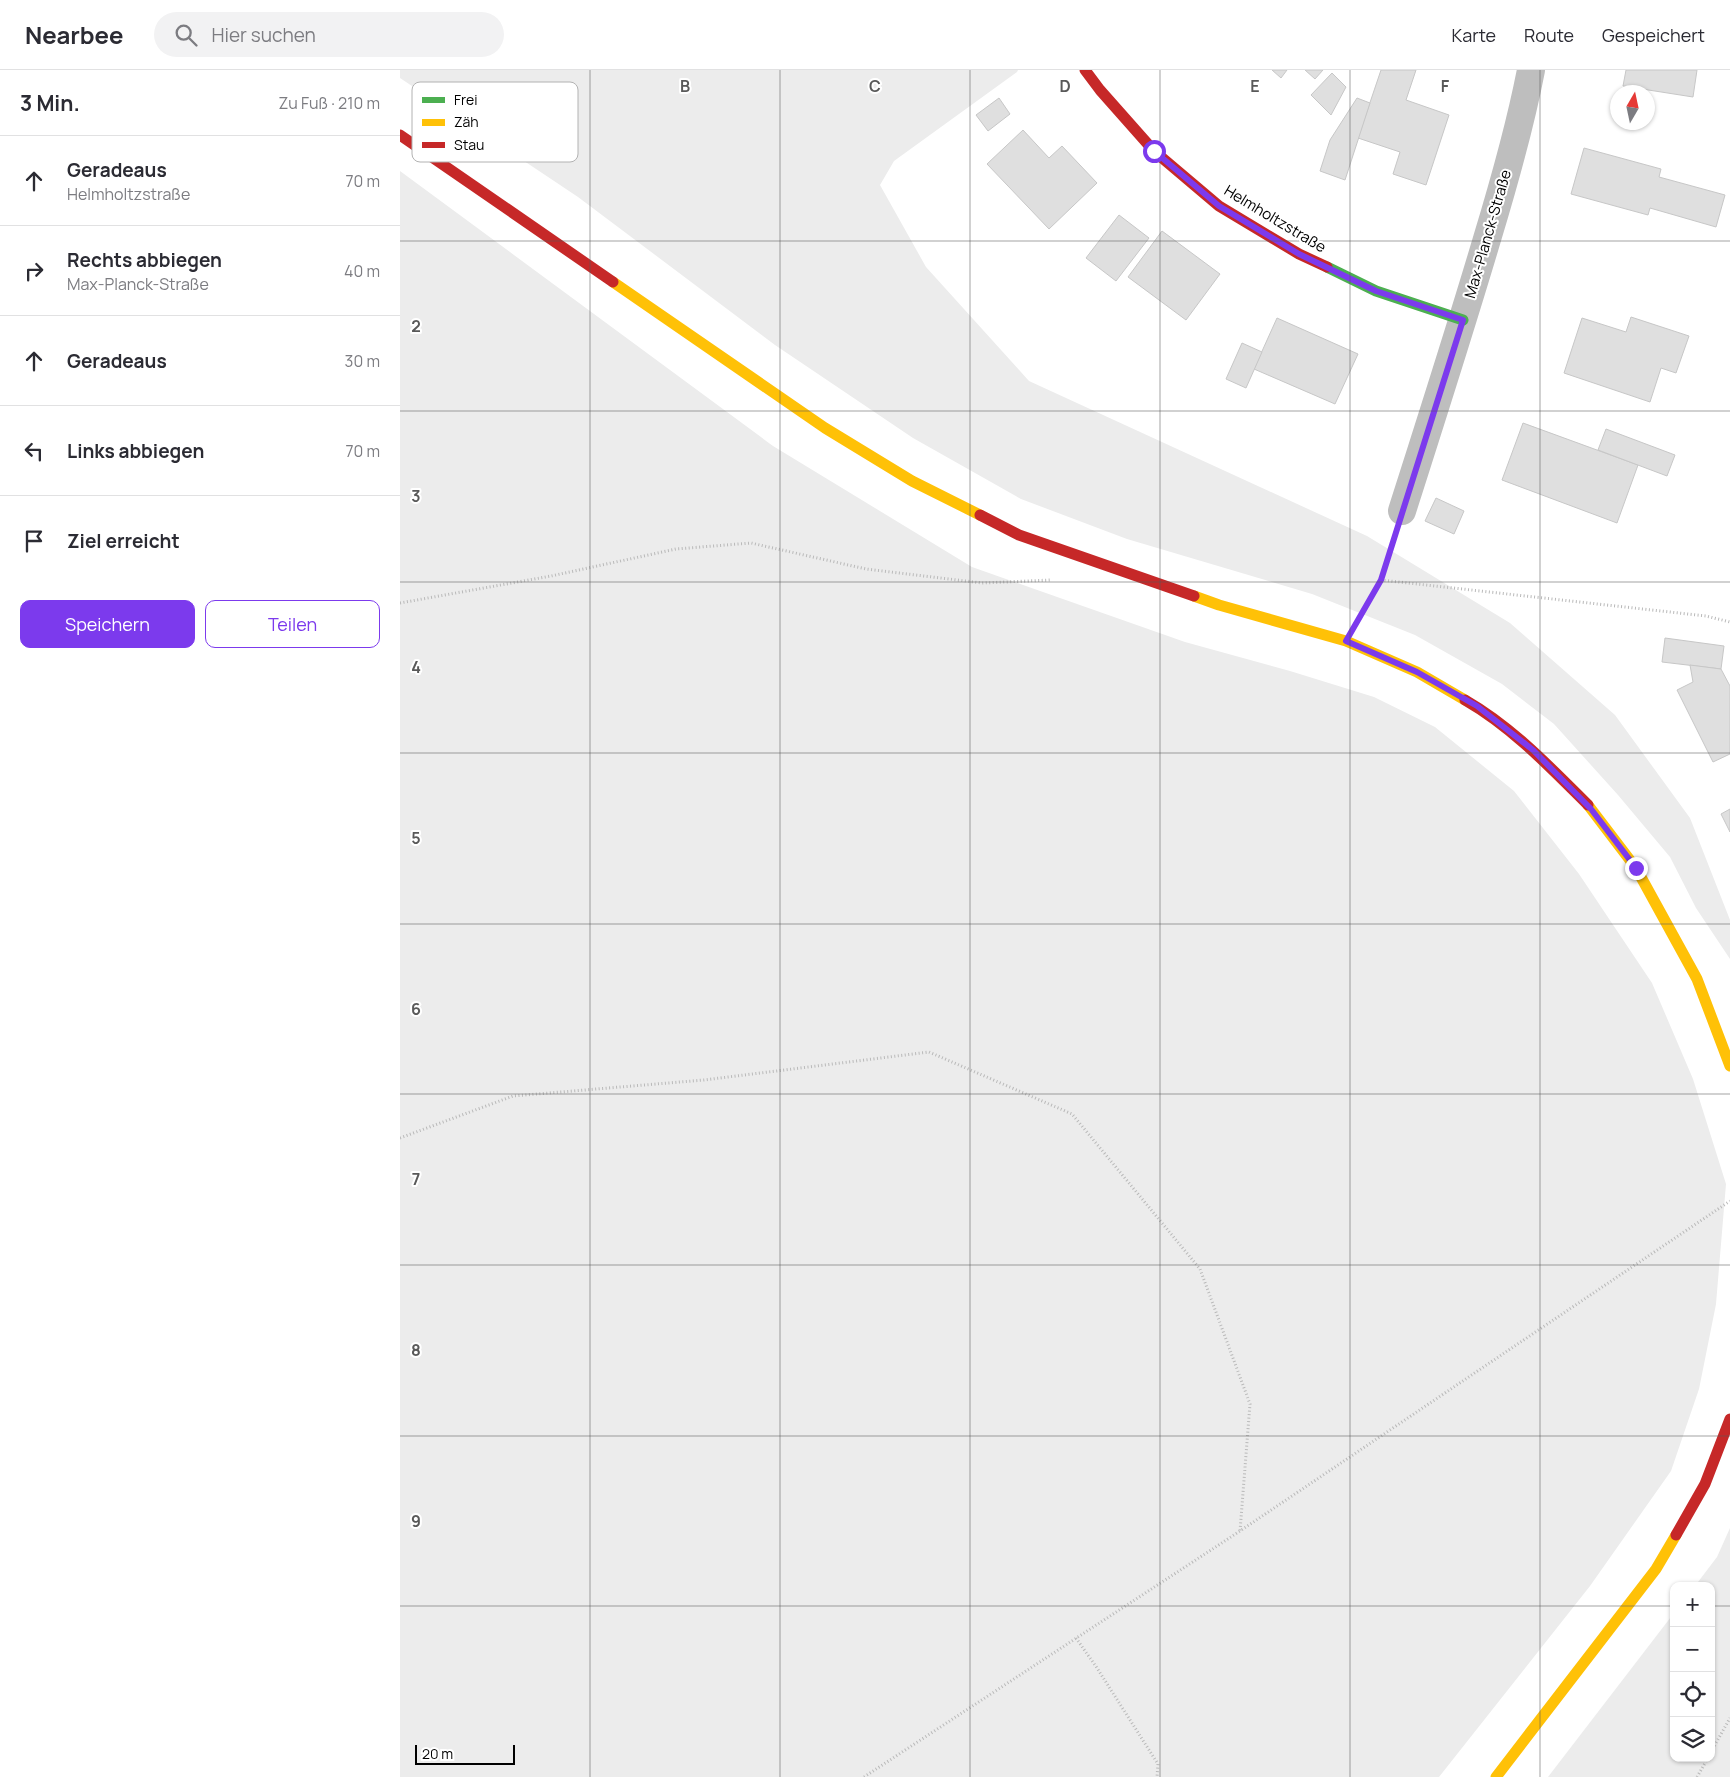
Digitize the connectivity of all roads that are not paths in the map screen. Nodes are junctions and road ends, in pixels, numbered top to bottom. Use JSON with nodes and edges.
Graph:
{"nodes":[{"id":1,"x":1085,"y":70,"type":"edge"},
{"id":2,"x":1531,"y":70,"type":"edge"},
{"id":3,"x":400,"y":135,"type":"edge"},
{"id":4,"x":412,"y":143,"type":"edge"},
{"id":5,"x":439,"y":162,"type":"edge"},
{"id":6,"x":1463,"y":320,"type":"junction"},
{"id":7,"x":1402,"y":511,"type":"road end"},
{"id":8,"x":1730,"y":1066,"type":"edge"},
{"id":9,"x":1730,"y":1419,"type":"edge"},
{"id":10,"x":1496,"y":1777,"type":"edge"}],
"edges":[{"from":1,"to":6,"type":"street","name":"Helmholtzstraße"},
{"from":2,"to":6,"type":"street","name":"Max-Planck-Straße"},
{"from":3,"to":4,"type":"street"},
{"from":5,"to":8,"type":"street"},
{"from":6,"to":7,"type":"street","name":"Max-Planck-Straße"},
{"from":9,"to":10,"type":"street"}]}
